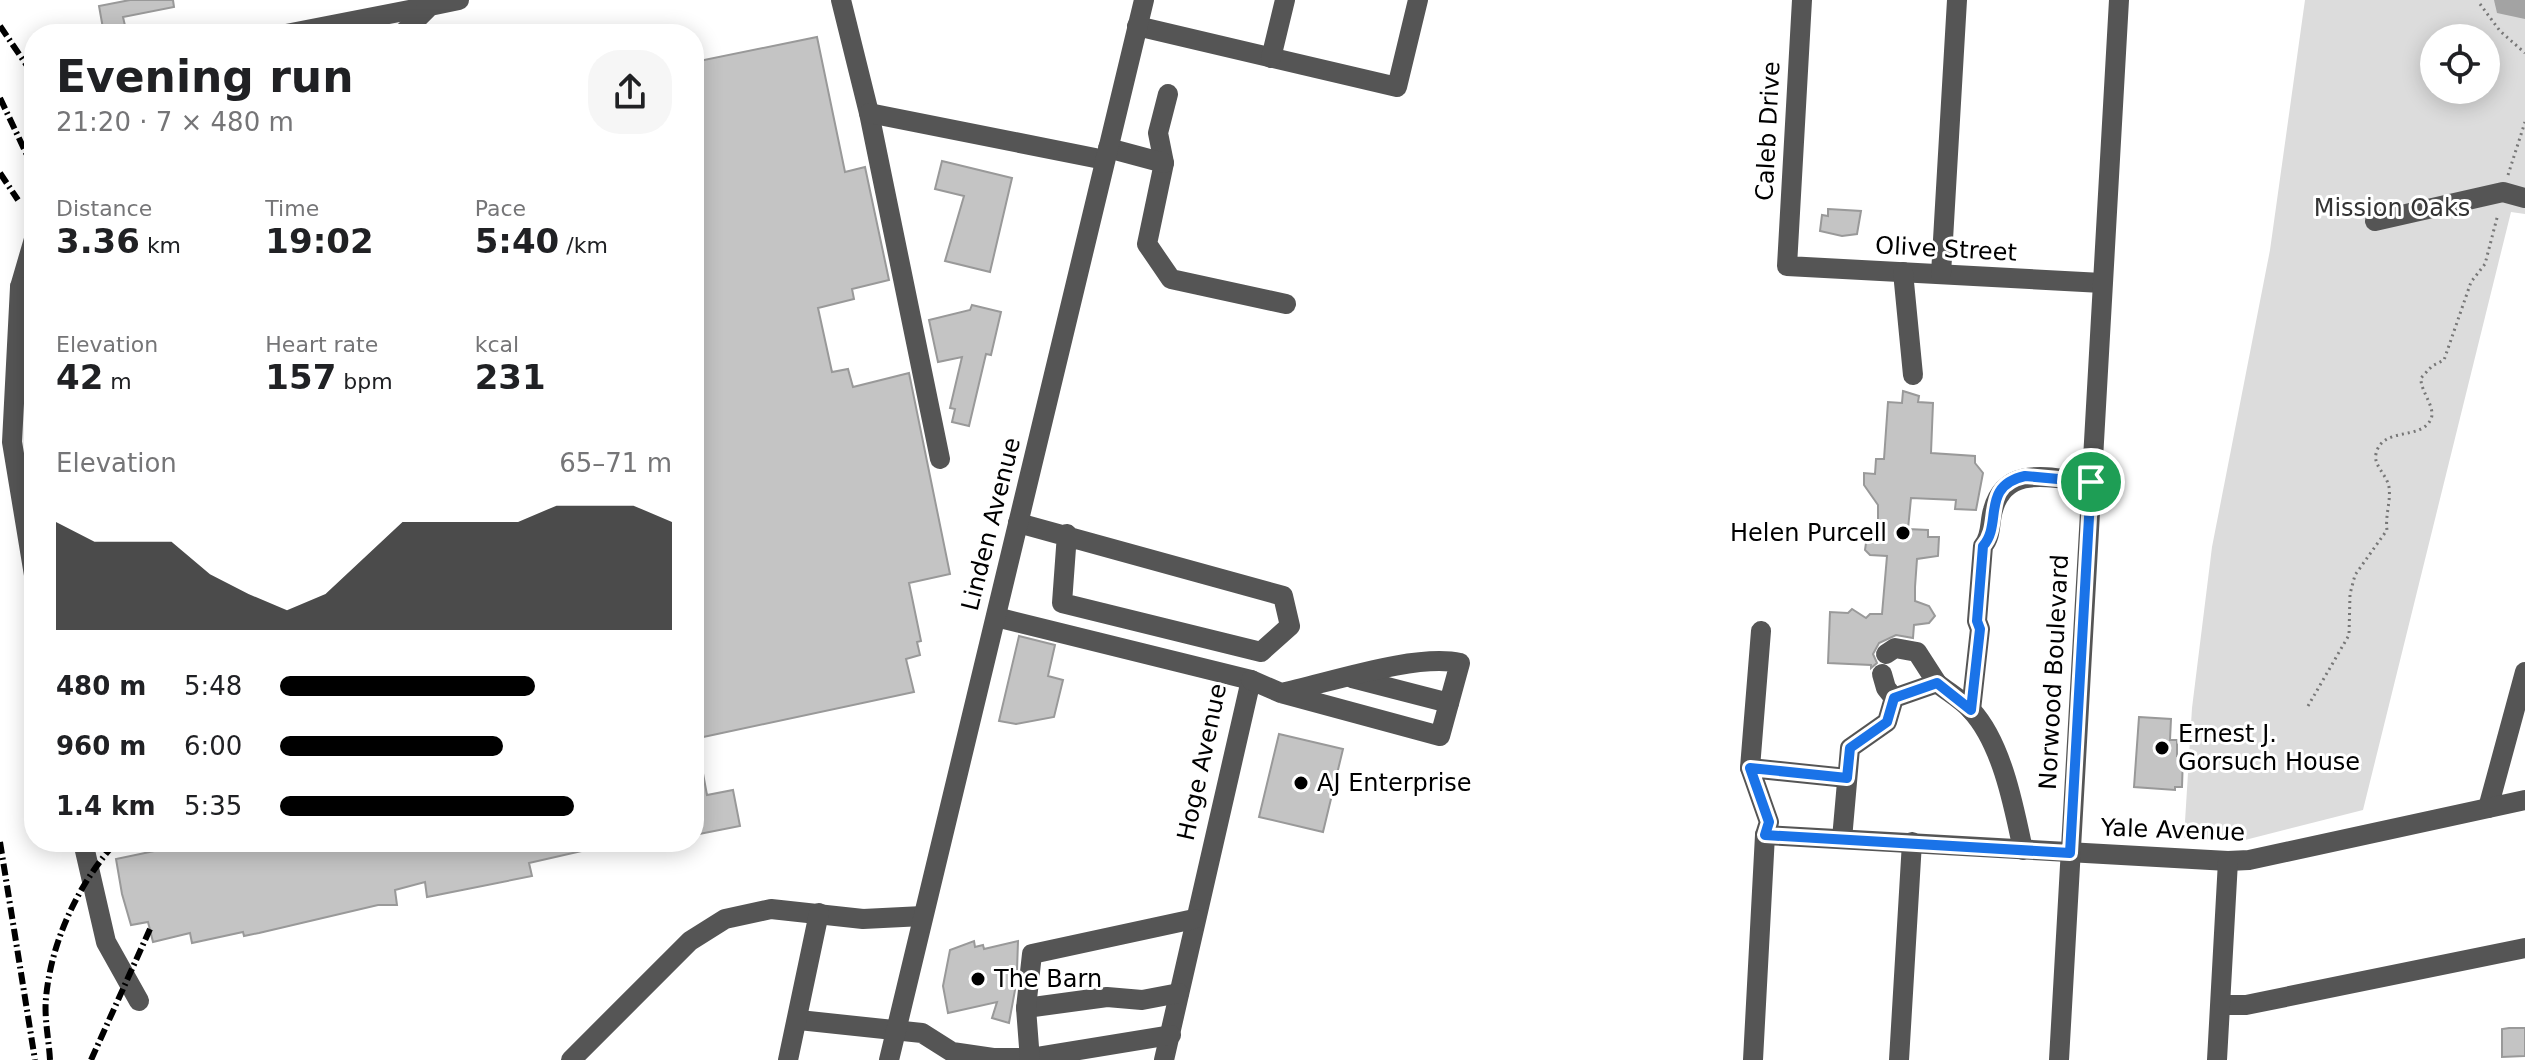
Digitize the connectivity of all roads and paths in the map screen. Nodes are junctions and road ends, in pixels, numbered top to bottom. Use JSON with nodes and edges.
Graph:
{"nodes":[{"id":1,"x":459,"y":0,"type":"edge"},
{"id":2,"x":841,"y":0,"type":"edge"},
{"id":3,"x":1144,"y":0,"type":"edge"},
{"id":4,"x":1285,"y":0,"type":"edge"},
{"id":5,"x":1418,"y":0,"type":"edge"},
{"id":6,"x":1802,"y":0,"type":"edge"},
{"id":7,"x":1957,"y":0,"type":"edge"},
{"id":8,"x":2119,"y":0,"type":"edge"},
{"id":9,"x":2480,"y":4,"type":"dead end"},
{"id":10,"x":430,"y":6,"type":"junction"},
{"id":11,"x":337,"y":24,"type":"edge"},
{"id":12,"x":412,"y":24,"type":"edge"},
{"id":13,"x":1137,"y":26,"type":"junction"},
{"id":14,"x":2525,"y":53,"type":"edge"},
{"id":15,"x":1271,"y":58,"type":"junction"},
{"id":16,"x":1168,"y":94,"type":"dead end"},
{"id":17,"x":869,"y":113,"type":"junction"},
{"id":18,"x":2525,"y":122,"type":"edge"},
{"id":19,"x":1107,"y":154,"type":"junction"},
{"id":20,"x":1164,"y":163,"type":"junction"},
{"id":21,"x":2503,"y":192,"type":"junction"},
{"id":22,"x":2525,"y":198,"type":"edge"},
{"id":23,"x":2375,"y":221,"type":"dead end"},
{"id":24,"x":1787,"y":266,"type":"joint"},
{"id":25,"x":1903,"y":272,"type":"junction"},
{"id":26,"x":24,"y":273,"type":"edge"},
{"id":27,"x":1941,"y":274,"type":"junction"},
{"id":28,"x":2102,"y":283,"type":"junction"},
{"id":29,"x":20,"y":287,"type":"junction"},
{"id":30,"x":24,"y":296,"type":"edge"},
{"id":31,"x":1286,"y":304,"type":"dead end"},
{"id":32,"x":1913,"y":375,"type":"dead end"},
{"id":33,"x":940,"y":459,"type":"dead end"},
{"id":34,"x":2091,"y":482,"type":"junction"},
{"id":35,"x":24,"y":515,"type":"edge"},
{"id":36,"x":1018,"y":523,"type":"junction"},
{"id":37,"x":1067,"y":534,"type":"junction"},
{"id":38,"x":996,"y":617,"type":"junction"},
{"id":39,"x":1761,"y":631,"type":"dead end"},
{"id":40,"x":1886,"y":654,"type":"dead end"},
{"id":41,"x":2525,"y":672,"type":"edge"},
{"id":42,"x":1882,"y":674,"type":"dead end"},
{"id":43,"x":1352,"y":678,"type":"junction"},
{"id":44,"x":1251,"y":680,"type":"junction"},
{"id":45,"x":1937,"y":683,"type":"junction"},
{"id":46,"x":1281,"y":693,"type":"junction"},
{"id":47,"x":1894,"y":698,"type":"junction"},
{"id":48,"x":1449,"y":703,"type":"junction"},
{"id":49,"x":2308,"y":706,"type":"dead end"},
{"id":50,"x":1971,"y":710,"type":"junction"},
{"id":51,"x":1750,"y":768,"type":"junction"},
{"id":52,"x":1847,"y":778,"type":"junction"},
{"id":53,"x":2525,"y":800,"type":"edge"},
{"id":54,"x":2488,"y":808,"type":"junction"},
{"id":55,"x":1765,"y":835,"type":"junction"},
{"id":56,"x":1842,"y":839,"type":"junction"},
{"id":57,"x":1912,"y":842,"type":"junction"},
{"id":58,"x":2023,"y":850,"type":"junction"},
{"id":59,"x":85,"y":852,"type":"edge"},
{"id":60,"x":2070,"y":853,"type":"junction"},
{"id":61,"x":2228,"y":861,"type":"junction"},
{"id":62,"x":819,"y":913,"type":"junction"},
{"id":63,"x":923,"y":916,"type":"junction"},
{"id":64,"x":1194,"y":919,"type":"junction"},
{"id":65,"x":2525,"y":948,"type":"edge"},
{"id":66,"x":1179,"y":993,"type":"junction"},
{"id":67,"x":139,"y":1001,"type":"dead end"},
{"id":68,"x":2221,"y":1005,"type":"junction"},
{"id":69,"x":1026,"y":1008,"type":"junction"},
{"id":70,"x":799,"y":1020,"type":"junction"},
{"id":71,"x":896,"y":1031,"type":"junction"},
{"id":72,"x":1171,"y":1035,"type":"junction"},
{"id":73,"x":1030,"y":1059,"type":"edge"},
{"id":74,"x":571,"y":1060,"type":"edge"},
{"id":75,"x":788,"y":1060,"type":"edge"},
{"id":76,"x":889,"y":1060,"type":"edge"},
{"id":77,"x":1164,"y":1060,"type":"edge"},
{"id":78,"x":1753,"y":1060,"type":"edge"},
{"id":79,"x":1899,"y":1060,"type":"edge"},
{"id":80,"x":2059,"y":1060,"type":"edge"},
{"id":81,"x":2217,"y":1060,"type":"edge"}],
"edges":[{"from":1,"to":10,"type":"street"},
{"from":2,"to":17,"type":"street"},
{"from":3,"to":13,"type":"street","name":"Linden Avenue"},
{"from":4,"to":15,"type":"street"},
{"from":5,"to":15,"type":"street"},
{"from":6,"to":24,"type":"street","name":"Caleb Drive"},
{"from":7,"to":27,"type":"street"},
{"from":8,"to":28,"type":"street","name":"Norwood Boulevard"},
{"from":9,"to":14,"type":"path"},
{"from":10,"to":11,"type":"street"},
{"from":10,"to":12,"type":"street"},
{"from":13,"to":15,"type":"street"},
{"from":13,"to":19,"type":"street","name":"Linden Avenue"},
{"from":16,"to":20,"type":"street"},
{"from":17,"to":19,"type":"street"},
{"from":17,"to":33,"type":"street"},
{"from":18,"to":21,"type":"path"},
{"from":19,"to":20,"type":"street"},
{"from":19,"to":36,"type":"street","name":"Linden Avenue"},
{"from":20,"to":31,"type":"street"},
{"from":21,"to":22,"type":"street"},
{"from":21,"to":23,"type":"street"},
{"from":21,"to":49,"type":"path"},
{"from":24,"to":25,"type":"street","name":"Olive Street"},
{"from":25,"to":27,"type":"street","name":"Olive Street"},
{"from":25,"to":32,"type":"street"},
{"from":26,"to":29,"type":"street"},
{"from":27,"to":28,"type":"street","name":"Olive Street"},
{"from":28,"to":34,"type":"street","name":"Norwood Boulevard"},
{"from":29,"to":30,"type":"street"},
{"from":29,"to":35,"type":"street"},
{"from":34,"to":50,"type":"street"},
{"from":34,"to":60,"type":"street","name":"Norwood Boulevard"},
{"from":36,"to":37,"type":"street"},
{"from":36,"to":38,"type":"street","name":"Linden Avenue"},
{"from":37,"to":37,"type":"street"},
{"from":38,"to":44,"type":"street","name":"Hoge Avenue"},
{"from":38,"to":63,"type":"street","name":"Linden Avenue"},
{"from":39,"to":51,"type":"street"},
{"from":40,"to":45,"type":"street"},
{"from":41,"to":54,"type":"street"},
{"from":42,"to":47,"type":"street"},
{"from":43,"to":46,"type":"street"},
{"from":43,"to":48,"type":"street"},
{"from":43,"to":48,"type":"street"},
{"from":44,"to":46,"type":"street"},
{"from":44,"to":64,"type":"street","name":"Hoge Avenue"},
{"from":45,"to":47,"type":"street"},
{"from":45,"to":50,"type":"street"},
{"from":46,"to":48,"type":"street"},
{"from":47,"to":52,"type":"street"},
{"from":50,"to":58,"type":"street"},
{"from":51,"to":52,"type":"street"},
{"from":51,"to":55,"type":"street"},
{"from":52,"to":56,"type":"street"},
{"from":53,"to":54,"type":"street","name":"Yale Avenue"},
{"from":54,"to":61,"type":"street","name":"Yale Avenue"},
{"from":55,"to":56,"type":"street","name":"Yale Avenue"},
{"from":55,"to":78,"type":"street"},
{"from":56,"to":57,"type":"street","name":"Yale Avenue"},
{"from":57,"to":58,"type":"street","name":"Yale Avenue"},
{"from":57,"to":79,"type":"street"},
{"from":58,"to":60,"type":"street","name":"Yale Avenue"},
{"from":59,"to":67,"type":"street"},
{"from":60,"to":61,"type":"street","name":"Yale Avenue"},
{"from":60,"to":80,"type":"street","name":"Norwood Boulevard"},
{"from":61,"to":68,"type":"street"},
{"from":62,"to":63,"type":"street"},
{"from":62,"to":70,"type":"street"},
{"from":62,"to":74,"type":"street"},
{"from":63,"to":71,"type":"street","name":"Linden Avenue"},
{"from":64,"to":66,"type":"street","name":"Hoge Avenue"},
{"from":64,"to":69,"type":"street"},
{"from":65,"to":68,"type":"street"},
{"from":66,"to":69,"type":"street"},
{"from":66,"to":72,"type":"street","name":"Hoge Avenue"},
{"from":68,"to":81,"type":"street"},
{"from":69,"to":73,"type":"street"},
{"from":70,"to":71,"type":"street"},
{"from":70,"to":75,"type":"street"},
{"from":71,"to":73,"type":"street"},
{"from":71,"to":76,"type":"street","name":"Linden Avenue"},
{"from":72,"to":73,"type":"street"},
{"from":72,"to":77,"type":"street","name":"Hoge Avenue"}]}
